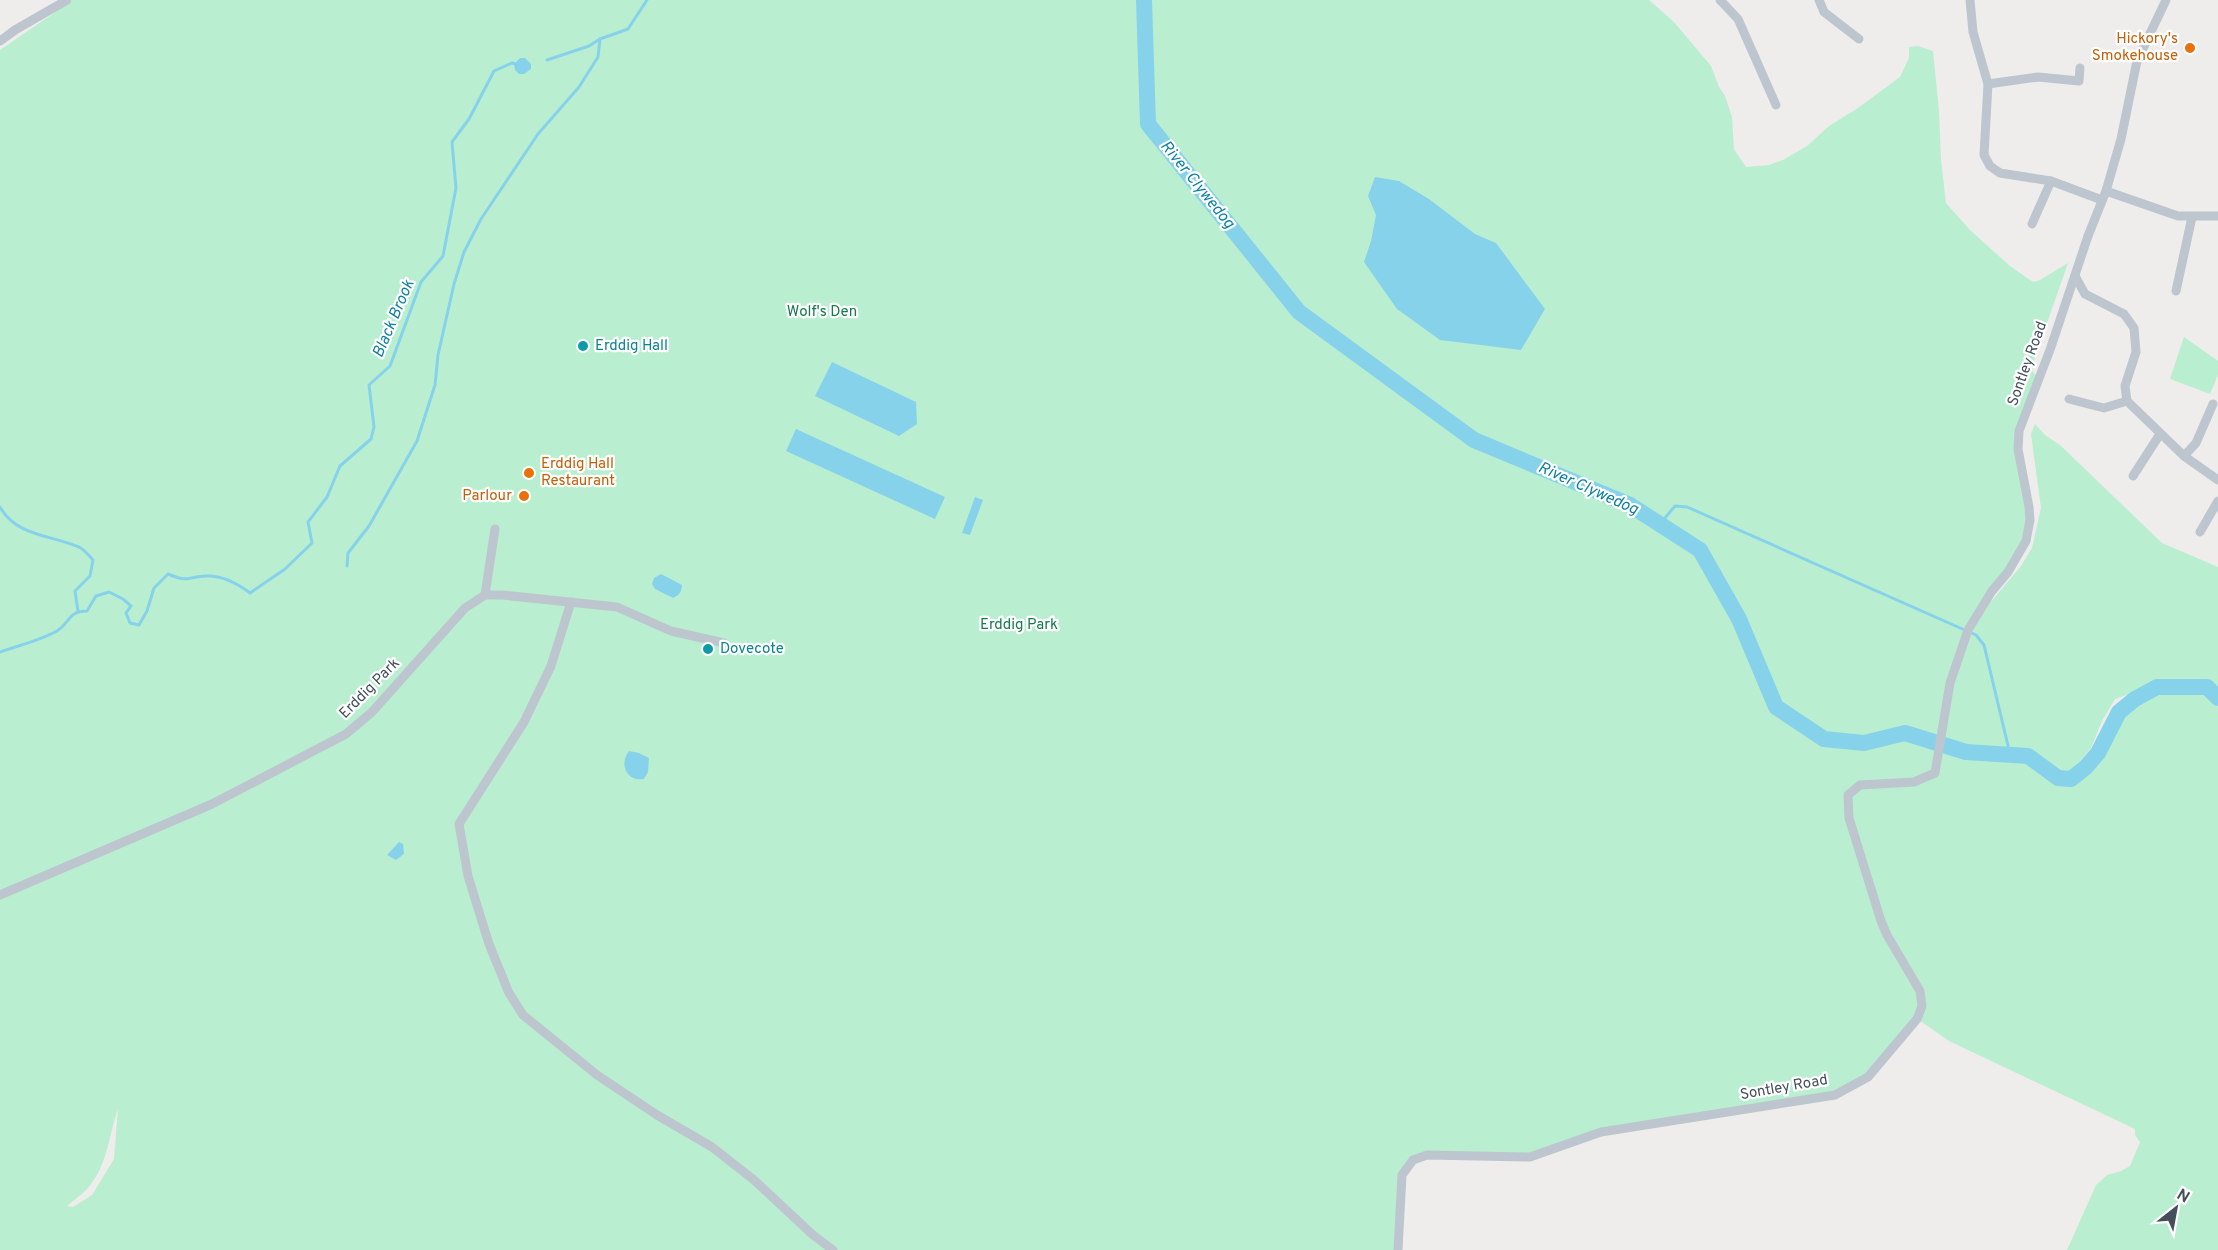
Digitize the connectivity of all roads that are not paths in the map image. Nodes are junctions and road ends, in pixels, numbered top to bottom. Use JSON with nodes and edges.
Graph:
{"nodes":[{"id":1,"x":68,"y":0,"type":"edge"},
{"id":2,"x":1720,"y":0,"type":"edge"},
{"id":3,"x":1819,"y":0,"type":"edge"},
{"id":4,"x":1970,"y":0,"type":"edge"},
{"id":5,"x":2166,"y":0,"type":"edge"},
{"id":6,"x":1859,"y":39,"type":"dead end"},
{"id":7,"x":0,"y":41,"type":"edge"},
{"id":8,"x":2080,"y":68,"type":"dead end"},
{"id":9,"x":1988,"y":84,"type":"junction"},
{"id":10,"x":1776,"y":105,"type":"dead end"},
{"id":11,"x":2051,"y":181,"type":"junction"},
{"id":12,"x":2104,"y":196,"type":"junction"},
{"id":13,"x":2218,"y":216,"type":"edge"},
{"id":14,"x":2192,"y":218,"type":"junction"},
{"id":15,"x":2032,"y":224,"type":"dead end"},
{"id":16,"x":2075,"y":276,"type":"junction"},
{"id":17,"x":2176,"y":291,"type":"dead end"},
{"id":18,"x":2069,"y":399,"type":"dead end"},
{"id":19,"x":2127,"y":401,"type":"junction"},
{"id":20,"x":2213,"y":404,"type":"dead end"},
{"id":21,"x":2213,"y":416,"type":"edge"},
{"id":22,"x":2160,"y":434,"type":"junction"},
{"id":23,"x":2184,"y":456,"type":"junction"},
{"id":24,"x":2133,"y":476,"type":"dead end"},
{"id":25,"x":2218,"y":480,"type":"edge"},
{"id":26,"x":2218,"y":501,"type":"edge"},
{"id":27,"x":495,"y":529,"type":"dead end"},
{"id":28,"x":2200,"y":532,"type":"dead end"},
{"id":29,"x":485,"y":595,"type":"junction"},
{"id":30,"x":571,"y":602,"type":"junction"},
{"id":31,"x":724,"y":643,"type":"dead end"},
{"id":32,"x":0,"y":895,"type":"edge"},
{"id":33,"x":833,"y":1250,"type":"edge"},
{"id":34,"x":1398,"y":1250,"type":"edge"}],
"edges":[{"from":1,"to":7,"type":"street"},
{"from":2,"to":10,"type":"street"},
{"from":3,"to":6,"type":"street"},
{"from":4,"to":9,"type":"street"},
{"from":5,"to":12,"type":"street","name":"Sontley Road"},
{"from":8,"to":9,"type":"street"},
{"from":9,"to":11,"type":"street"},
{"from":11,"to":12,"type":"street"},
{"from":11,"to":15,"type":"street"},
{"from":12,"to":14,"type":"street"},
{"from":12,"to":16,"type":"street","name":"Sontley Road"},
{"from":13,"to":14,"type":"street"},
{"from":14,"to":17,"type":"street"},
{"from":16,"to":19,"type":"street"},
{"from":16,"to":34,"type":"street","name":"Sontley Road"},
{"from":18,"to":19,"type":"street"},
{"from":19,"to":22,"type":"street"},
{"from":20,"to":21,"type":"street"},
{"from":21,"to":23,"type":"street"},
{"from":22,"to":23,"type":"street"},
{"from":22,"to":24,"type":"street"},
{"from":23,"to":25,"type":"street"},
{"from":26,"to":28,"type":"street"},
{"from":27,"to":29,"type":"street"},
{"from":29,"to":30,"type":"street"},
{"from":29,"to":32,"type":"street","name":"Erddig Park"},
{"from":30,"to":31,"type":"street"},
{"from":30,"to":33,"type":"street"}]}
